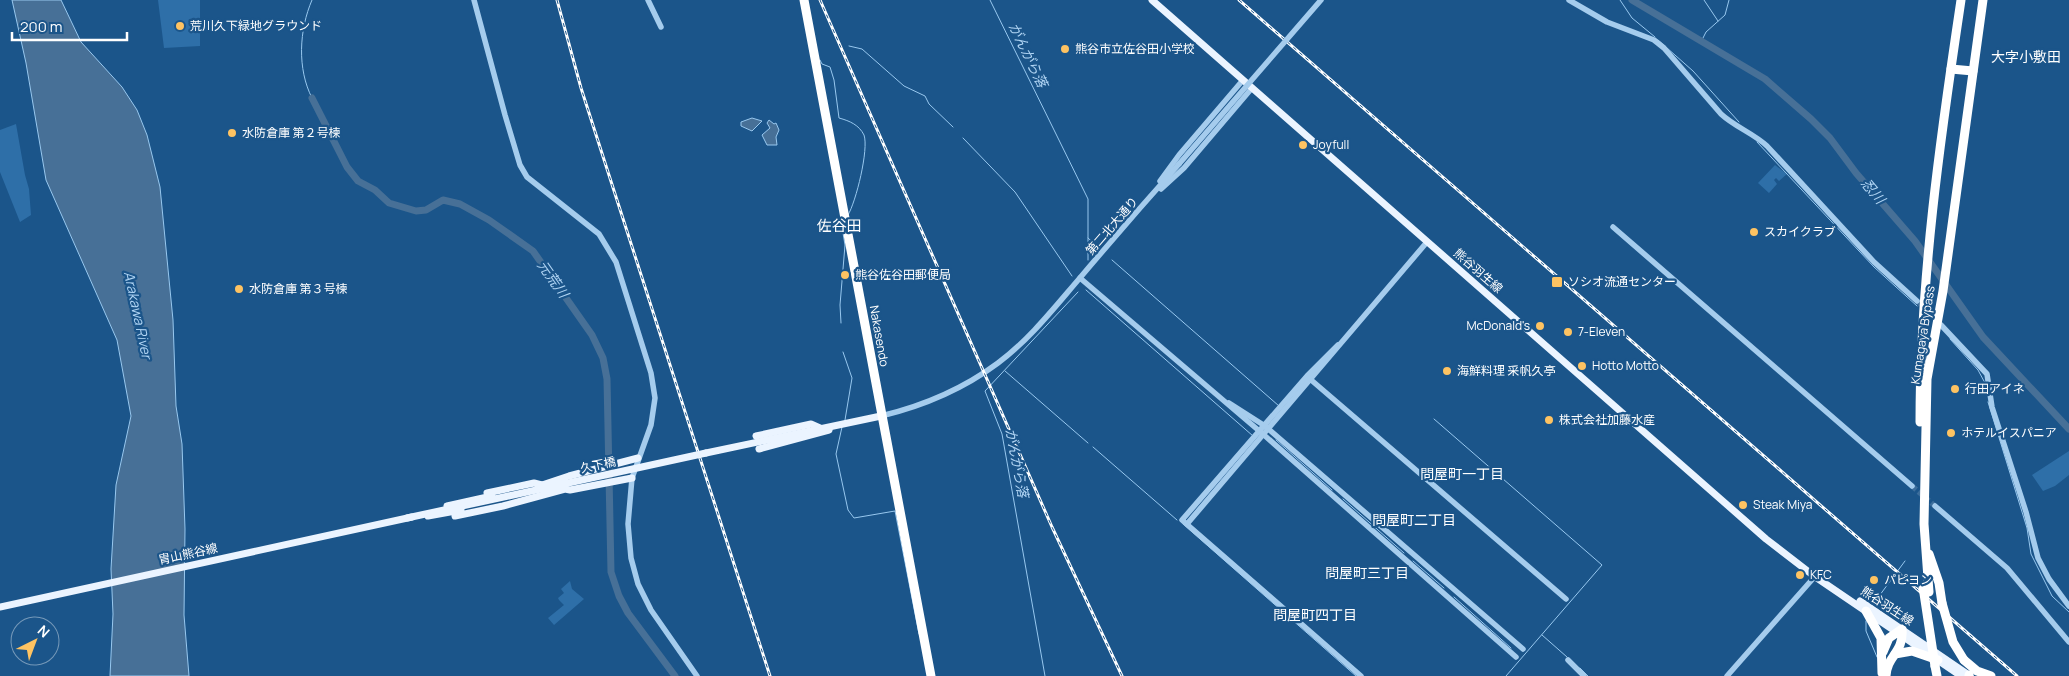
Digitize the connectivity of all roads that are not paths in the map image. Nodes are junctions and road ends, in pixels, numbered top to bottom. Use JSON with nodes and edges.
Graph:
{"nodes":[{"id":1,"x":474,"y":0,"type":"edge"},
{"id":2,"x":648,"y":0,"type":"edge"},
{"id":3,"x":804,"y":0,"type":"edge"},
{"id":4,"x":1152,"y":0,"type":"edge"},
{"id":5,"x":1321,"y":0,"type":"edge"},
{"id":6,"x":1569,"y":0,"type":"edge"},
{"id":7,"x":1961,"y":0,"type":"edge"},
{"id":8,"x":1983,"y":0,"type":"edge"},
{"id":9,"x":661,"y":27,"type":"dead end"},
{"id":10,"x":1951,"y":68,"type":"junction"},
{"id":11,"x":1973,"y":71,"type":"junction"},
{"id":12,"x":1243,"y":80,"type":"junction"},
{"id":13,"x":1252,"y":88,"type":"junction"},
{"id":14,"x":1143,"y":205,"type":"junction"},
{"id":15,"x":1127,"y":224,"type":"junction"},
{"id":16,"x":1613,"y":227,"type":"dead end"},
{"id":17,"x":1427,"y":242,"type":"junction"},
{"id":18,"x":1080,"y":278,"type":"junction"},
{"id":19,"x":1917,"y":301,"type":"tunnel mouth"},
{"id":20,"x":1942,"y":325,"type":"tunnel mouth"},
{"id":21,"x":1309,"y":378,"type":"junction"},
{"id":22,"x":1214,"y":394,"type":"junction"},
{"id":23,"x":881,"y":416,"type":"junction"},
{"id":24,"x":846,"y":423,"type":"junction"},
{"id":25,"x":820,"y":428,"type":"junction"},
{"id":26,"x":1267,"y":428,"type":"junction"},
{"id":27,"x":1262,"y":434,"type":"junction"},
{"id":28,"x":756,"y":436,"type":"dead end"},
{"id":29,"x":759,"y":449,"type":"dead end"},
{"id":30,"x":706,"y":453,"type":"junction"},
{"id":31,"x":638,"y":458,"type":"junction"},
{"id":32,"x":632,"y":478,"type":"junction"},
{"id":33,"x":558,"y":480,"type":"junction"},
{"id":34,"x":574,"y":482,"type":"junction"},
{"id":35,"x":542,"y":486,"type":"junction"},
{"id":36,"x":1912,"y":486,"type":"tunnel mouth"},
{"id":37,"x":565,"y":489,"type":"junction"},
{"id":38,"x":533,"y":491,"type":"junction"},
{"id":39,"x":548,"y":493,"type":"junction"},
{"id":40,"x":445,"y":502,"type":"dead end"},
{"id":41,"x":1935,"y":506,"type":"tunnel mouth"},
{"id":42,"x":455,"y":516,"type":"dead end"},
{"id":43,"x":407,"y":518,"type":"junction"},
{"id":44,"x":381,"y":524,"type":"joint"},
{"id":45,"x":1924,"y":524,"type":"junction"},
{"id":46,"x":1816,"y":575,"type":"junction"},
{"id":47,"x":1926,"y":590,"type":"junction"},
{"id":48,"x":1566,"y":599,"type":"dead end"},
{"id":49,"x":2069,"y":606,"type":"edge"},
{"id":50,"x":0,"y":607,"type":"edge"},
{"id":51,"x":1866,"y":611,"type":"junction"},
{"id":52,"x":1900,"y":632,"type":"junction"},
{"id":53,"x":2069,"y":642,"type":"edge"},
{"id":54,"x":1523,"y":649,"type":"dead end"},
{"id":55,"x":1883,"y":652,"type":"junction"},
{"id":56,"x":1894,"y":655,"type":"junction"},
{"id":57,"x":1516,"y":657,"type":"dead end"},
{"id":58,"x":1568,"y":660,"type":"dead end"},
{"id":59,"x":1938,"y":670,"type":"edge"},
{"id":60,"x":697,"y":676,"type":"edge"},
{"id":61,"x":931,"y":676,"type":"edge"},
{"id":62,"x":1361,"y":676,"type":"edge"},
{"id":63,"x":1584,"y":676,"type":"edge"},
{"id":64,"x":1727,"y":676,"type":"edge"},
{"id":65,"x":1884,"y":676,"type":"edge"},
{"id":66,"x":1968,"y":676,"type":"edge"},
{"id":67,"x":1991,"y":676,"type":"edge"}],
"edges":[{"from":1,"to":31,"type":"street"},
{"from":2,"to":9,"type":"street"},
{"from":3,"to":23,"type":"highway","name":"Nakasendo"},
{"from":4,"to":12,"type":"main road","name":"熊谷羽生線"},
{"from":5,"to":14,"type":"street","name":"第二北大通り","bridge":true},
{"from":6,"to":19,"type":"street"},
{"from":7,"to":10,"type":"highway","name":"Kumagaya Bypass"},
{"from":8,"to":11,"type":"highway","name":"Kumagaya Bypass"},
{"from":10,"to":11,"type":"highway"},
{"from":10,"to":47,"type":"highway","name":"Kumagaya Bypass"},
{"from":11,"to":45,"type":"highway","name":"Kumagaya Bypass"},
{"from":12,"to":13,"type":"main road","name":"熊谷羽生線"},
{"from":12,"to":14,"type":"street"},
{"from":13,"to":15,"type":"street"},
{"from":13,"to":17,"type":"main road","name":"熊谷羽生線"},
{"from":14,"to":15,"type":"street","name":"第二北大通り"},
{"from":15,"to":18,"type":"street","name":"第二北大通り"},
{"from":16,"to":36,"type":"street"},
{"from":17,"to":21,"type":"street"},
{"from":17,"to":46,"type":"main road","name":"熊谷羽生線"},
{"from":18,"to":22,"type":"street"},
{"from":18,"to":23,"type":"street","name":"第二北大通り"},
{"from":20,"to":49,"type":"street"},
{"from":21,"to":26,"type":"street"},
{"from":21,"to":48,"type":"street"},
{"from":22,"to":26,"type":"street"},
{"from":22,"to":27,"type":"street"},
{"from":23,"to":24,"type":"main road"},
{"from":23,"to":61,"type":"highway","name":"Nakasendo"},
{"from":24,"to":25,"type":"main road"},
{"from":24,"to":29,"type":"main road"},
{"from":25,"to":28,"type":"main road"},
{"from":25,"to":30,"type":"main road","name":"久下橋"},
{"from":26,"to":27,"type":"street"},
{"from":26,"to":54,"type":"street"},
{"from":27,"to":57,"type":"street"},
{"from":27,"to":62,"type":"street"},
{"from":30,"to":34,"type":"main road","bridge":true},
{"from":30,"to":43,"type":"main road","name":"久下橋","bridge":true},
{"from":31,"to":32,"type":"street"},
{"from":31,"to":33,"type":"main road"},
{"from":32,"to":37,"type":"main road"},
{"from":32,"to":60,"type":"street"},
{"from":33,"to":34,"type":"main road"},
{"from":33,"to":35,"type":"main road"},
{"from":34,"to":37,"type":"main road"},
{"from":35,"to":38,"type":"main road"},
{"from":35,"to":40,"type":"main road"},
{"from":37,"to":39,"type":"main road"},
{"from":38,"to":39,"type":"main road"},
{"from":38,"to":43,"type":"main road","bridge":true},
{"from":39,"to":42,"type":"main road"},
{"from":41,"to":53,"type":"street"},
{"from":43,"to":44,"type":"main road","name":"久下橋"},
{"from":44,"to":50,"type":"main road","name":"胄山熊谷線"},
{"from":45,"to":47,"type":"highway","name":"Kumagaya Bypass"},
{"from":45,"to":67,"type":"highway","bridge":true},
{"from":46,"to":51,"type":"main road","name":"熊谷羽生線"},
{"from":46,"to":52,"type":"main road","name":"熊谷羽生線"},
{"from":46,"to":64,"type":"street"},
{"from":47,"to":59,"type":"highway","name":"Kumagaya Bypass"},
{"from":51,"to":52,"type":"main road","name":"熊谷羽生線"},
{"from":51,"to":55,"type":"highway"},
{"from":52,"to":55,"type":"highway"},
{"from":52,"to":56,"type":"highway"},
{"from":52,"to":59,"type":"main road","name":"熊谷羽生線"},
{"from":52,"to":66,"type":"main road","name":"熊谷羽生線"},
{"from":55,"to":65,"type":"highway"},
{"from":56,"to":59,"type":"highway"},
{"from":56,"to":65,"type":"highway"},
{"from":58,"to":63,"type":"street"},
{"from":59,"to":66,"type":"main road","name":"熊谷羽生線"}]}
